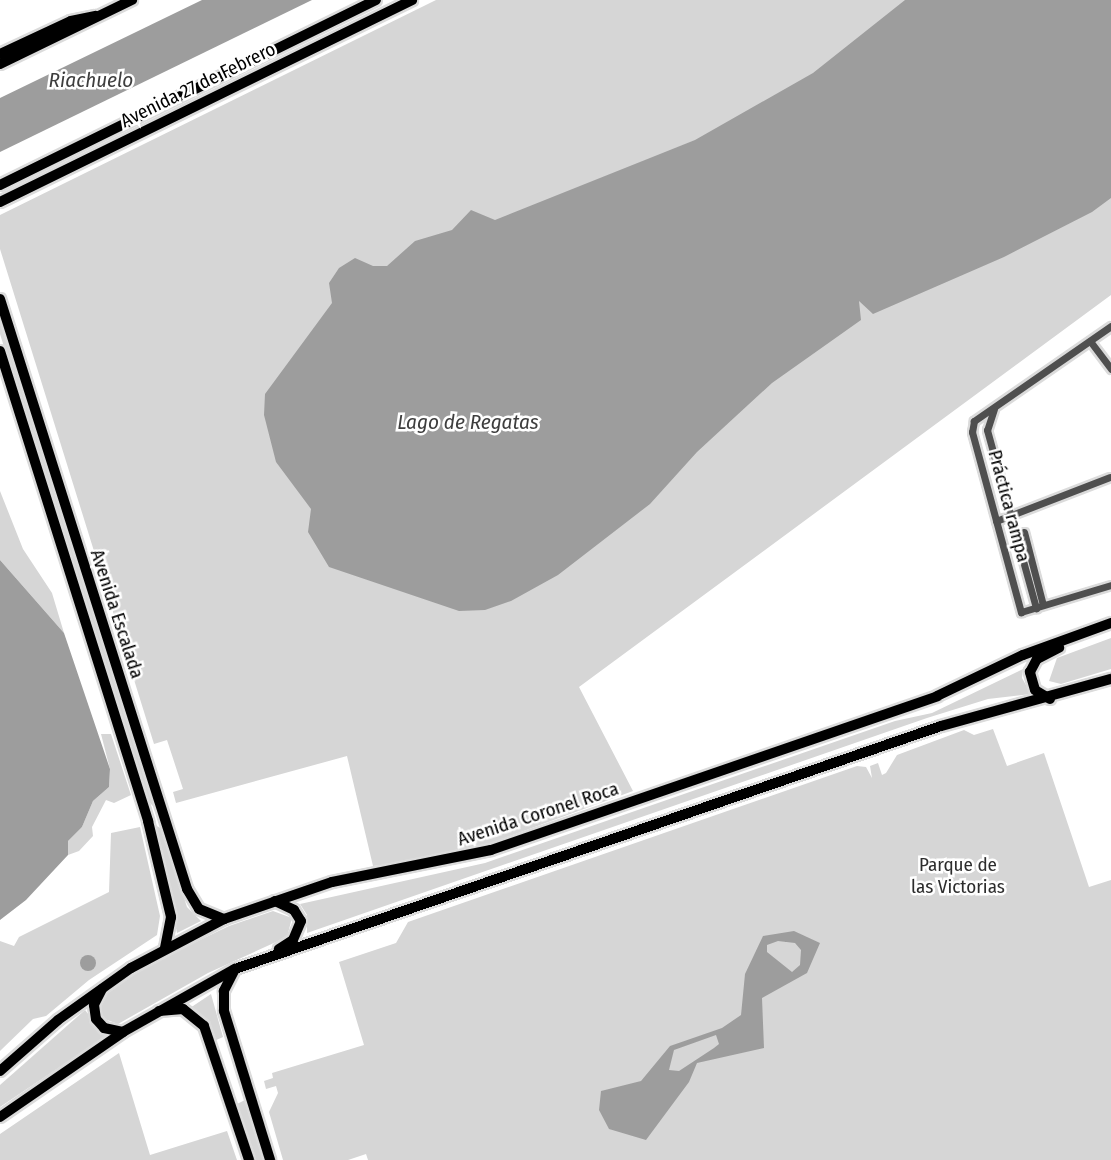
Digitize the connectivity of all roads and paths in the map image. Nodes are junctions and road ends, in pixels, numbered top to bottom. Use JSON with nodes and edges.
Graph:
{"nodes":[{"id":1,"x":132,"y":0,"type":"edge"},
{"id":2,"x":376,"y":0,"type":"edge"},
{"id":3,"x":412,"y":0,"type":"edge"},
{"id":4,"x":117,"y":4,"type":"edge"},
{"id":5,"x":99,"y":16,"type":"junction"},
{"id":6,"x":0,"y":54,"type":"edge"},
{"id":7,"x":0,"y":64,"type":"edge"},
{"id":8,"x":0,"y":185,"type":"edge"},
{"id":9,"x":0,"y":202,"type":"edge"},
{"id":10,"x":0,"y":299,"type":"edge"},
{"id":11,"x":1111,"y":326,"type":"edge"},
{"id":12,"x":1090,"y":341,"type":"junction"},
{"id":13,"x":0,"y":351,"type":"edge"},
{"id":14,"x":1111,"y":369,"type":"edge"},
{"id":15,"x":997,"y":405,"type":"junction"},
{"id":16,"x":1111,"y":477,"type":"edge"},
{"id":17,"x":1011,"y":516,"type":"junction"},
{"id":18,"x":996,"y":521,"type":"junction"},
{"id":19,"x":1024,"y":532,"type":"dead end"},
{"id":20,"x":1111,"y":585,"type":"edge"},
{"id":21,"x":1040,"y":606,"type":"junction"},
{"id":22,"x":1111,"y":623,"type":"edge"},
{"id":23,"x":1072,"y":637,"type":"junction"},
{"id":24,"x":1111,"y":679,"type":"edge"},
{"id":25,"x":1050,"y":699,"type":"junction"},
{"id":26,"x":163,"y":817,"type":"junction"},
{"id":27,"x":148,"y":821,"type":"junction"},
{"id":28,"x":275,"y":901,"type":"junction"},
{"id":29,"x":224,"y":919,"type":"junction"},
{"id":30,"x":164,"y":948,"type":"junction"},
{"id":31,"x":267,"y":957,"type":"junction"},
{"id":32,"x":235,"y":969,"type":"junction"},
{"id":33,"x":102,"y":988,"type":"junction"},
{"id":34,"x":155,"y":1012,"type":"junction"},
{"id":35,"x":122,"y":1032,"type":"junction"},
{"id":36,"x":215,"y":1048,"type":"junction"},
{"id":37,"x":0,"y":1071,"type":"edge"},
{"id":38,"x":244,"y":1079,"type":"junction"},
{"id":39,"x":248,"y":1091,"type":"junction"},
{"id":40,"x":0,"y":1118,"type":"edge"},
{"id":41,"x":249,"y":1160,"type":"edge"},
{"id":42,"x":270,"y":1160,"type":"edge"}],
"edges":[{"from":1,"to":4,"type":"main road"},
{"from":2,"to":8,"type":"main road","name":"Avenida 27 de Febrero"},
{"from":3,"to":9,"type":"main road","name":"Avenida 27 de Febrero"},
{"from":4,"to":5,"type":"main road"},
{"from":5,"to":6,"type":"main road"},
{"from":5,"to":7,"type":"main road"},
{"from":10,"to":26,"type":"main road","name":"Avenida Escalada"},
{"from":11,"to":12,"type":"street","name":"Práctica rampa"},
{"from":12,"to":14,"type":"street"},
{"from":12,"to":15,"type":"street","name":"Práctica rampa"},
{"from":13,"to":27,"type":"main road","name":"Avenida Escalada"},
{"from":15,"to":17,"type":"street"},
{"from":15,"to":18,"type":"street","name":"Práctica rampa"},
{"from":16,"to":17,"type":"street"},
{"from":17,"to":18,"type":"street"},
{"from":17,"to":21,"type":"street"},
{"from":18,"to":21,"type":"street","name":"Práctica rampa"},
{"from":19,"to":21,"type":"street"},
{"from":20,"to":21,"type":"street"},
{"from":22,"to":23,"type":"main road","name":"Avenida Coronel Roca"},
{"from":23,"to":25,"type":"main road"},
{"from":23,"to":28,"type":"main road","name":"Avenida Coronel Roca"},
{"from":24,"to":25,"type":"main road"},
{"from":25,"to":31,"type":"main road"},
{"from":26,"to":27,"type":"main road"},
{"from":26,"to":29,"type":"main road","name":"Avenida Escalada"},
{"from":27,"to":30,"type":"main road","name":"Avenida Escalada"},
{"from":28,"to":29,"type":"main road","name":"Avenida Coronel Roca"},
{"from":28,"to":31,"type":"main road"},
{"from":29,"to":30,"type":"main road","name":"Avenida Coronel Roca"},
{"from":30,"to":33,"type":"main road","name":"Avenida Coronel Roca"},
{"from":31,"to":32,"type":"main road"},
{"from":32,"to":34,"type":"main road"},
{"from":32,"to":38,"type":"main road"},
{"from":33,"to":35,"type":"main road"},
{"from":33,"to":37,"type":"main road","name":"Avenida Coronel Roca"},
{"from":34,"to":35,"type":"main road"},
{"from":34,"to":36,"type":"main road"},
{"from":35,"to":40,"type":"main road"},
{"from":36,"to":38,"type":"main road"},
{"from":36,"to":39,"type":"main road"},
{"from":36,"to":41,"type":"main road"},
{"from":38,"to":39,"type":"main road"},
{"from":39,"to":42,"type":"main road"}]}
